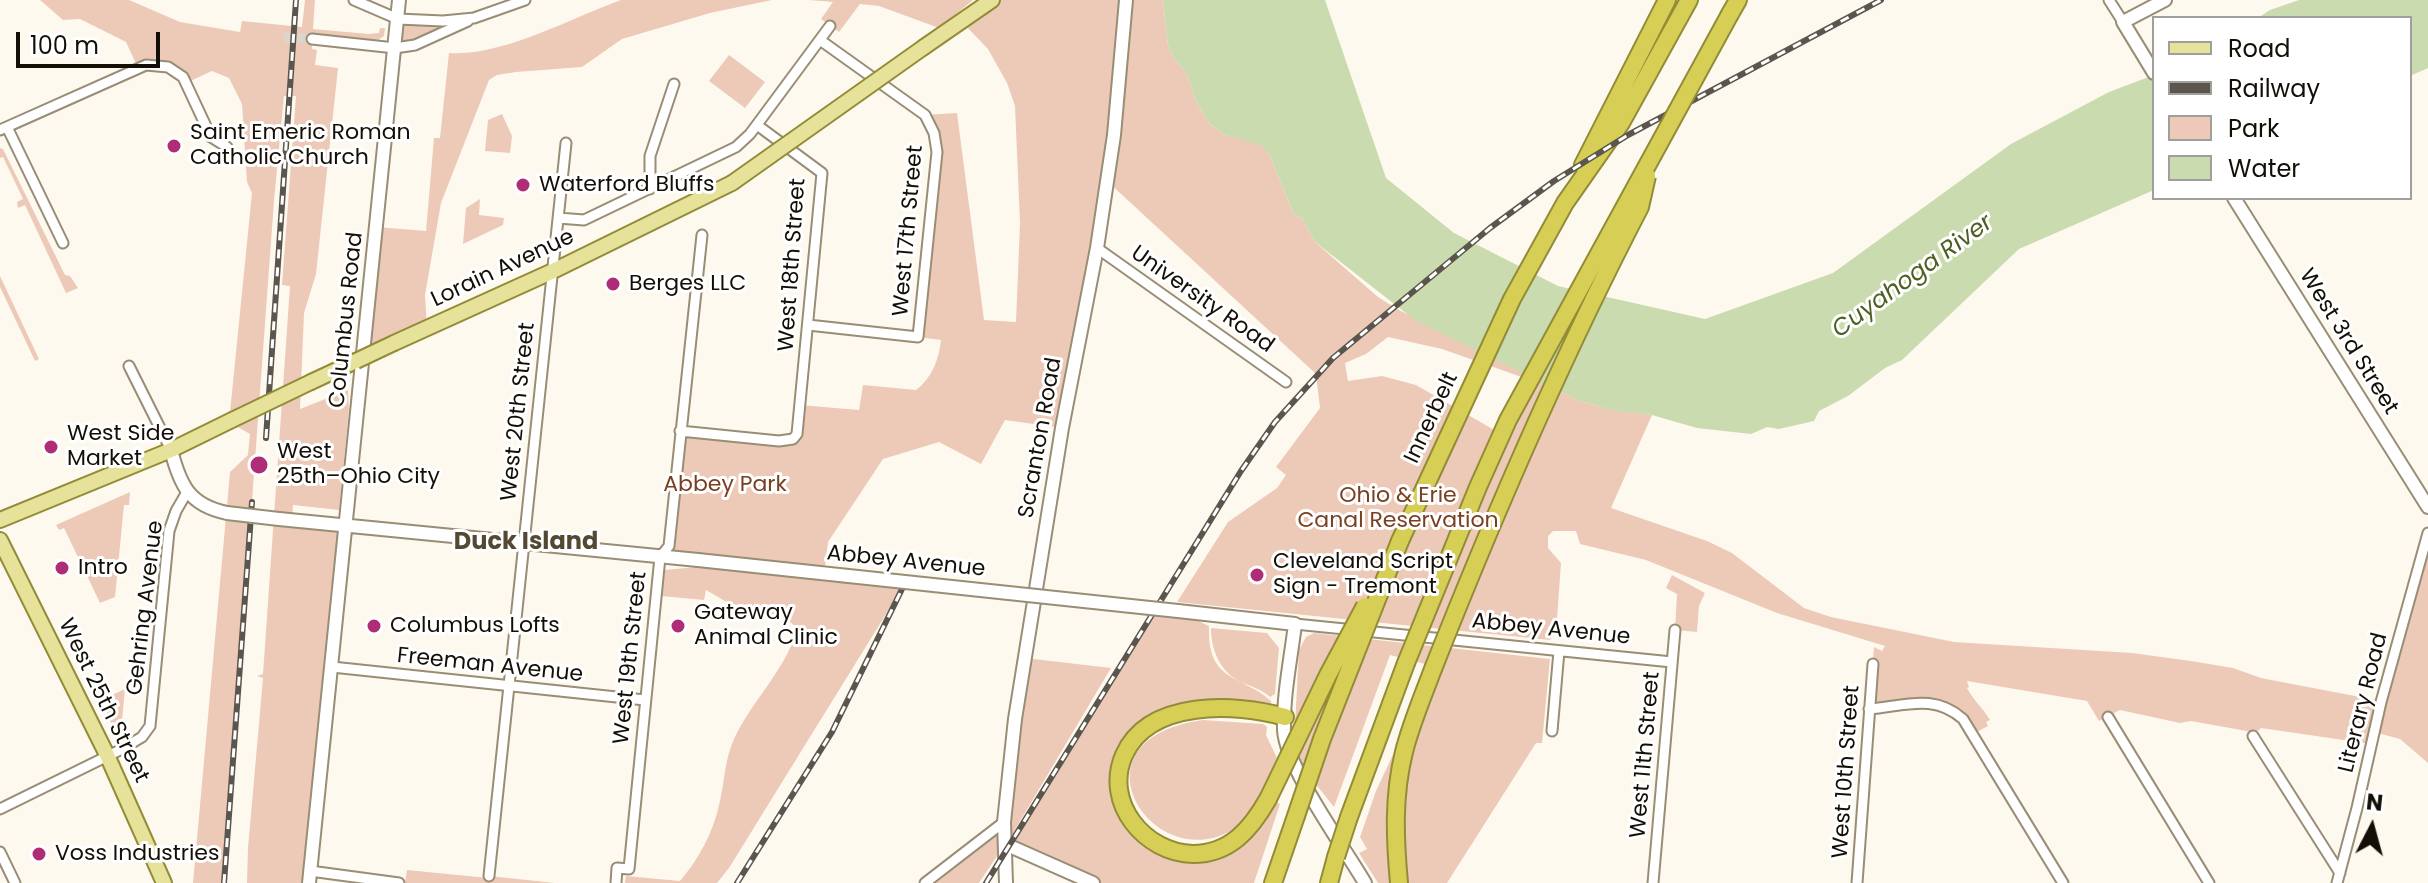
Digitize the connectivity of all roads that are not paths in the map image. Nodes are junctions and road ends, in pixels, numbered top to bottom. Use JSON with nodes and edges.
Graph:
{"nodes":[{"id":1,"x":354,"y":0,"type":"edge"},
{"id":2,"x":399,"y":0,"type":"edge"},
{"id":3,"x":525,"y":0,"type":"edge"},
{"id":4,"x":992,"y":0,"type":"edge"},
{"id":5,"x":1126,"y":0,"type":"edge"},
{"id":6,"x":1667,"y":0,"type":"edge"},
{"id":7,"x":1689,"y":0,"type":"edge"},
{"id":8,"x":1738,"y":0,"type":"edge"},
{"id":9,"x":2109,"y":0,"type":"edge"},
{"id":10,"x":2165,"y":0,"type":"edge"},
{"id":11,"x":474,"y":18,"type":"junction"},
{"id":12,"x":398,"y":19,"type":"junction"},
{"id":13,"x":2123,"y":22,"type":"junction"},
{"id":14,"x":830,"y":26,"type":"dead end"},
{"id":15,"x":312,"y":39,"type":"tunnel mouth"},
{"id":16,"x":820,"y":40,"type":"junction"},
{"id":17,"x":395,"y":48,"type":"junction"},
{"id":18,"x":2152,"y":69,"type":"edge"},
{"id":19,"x":674,"y":84,"type":"dead end"},
{"id":20,"x":757,"y":125,"type":"junction"},
{"id":21,"x":4,"y":129,"type":"edge"},
{"id":22,"x":566,"y":143,"type":"dead end"},
{"id":23,"x":227,"y":147,"type":"dead end"},
{"id":24,"x":1651,"y":159,"type":"junction"},
{"id":25,"x":650,"y":189,"type":"junction"},
{"id":26,"x":2235,"y":200,"type":"edge"},
{"id":27,"x":1565,"y":203,"type":"junction"},
{"id":28,"x":558,"y":218,"type":"junction"},
{"id":29,"x":702,"y":235,"type":"dead end"},
{"id":30,"x":63,"y":243,"type":"dead end"},
{"id":31,"x":1097,"y":248,"type":"junction"},
{"id":32,"x":553,"y":271,"type":"junction"},
{"id":33,"x":808,"y":325,"type":"junction"},
{"id":34,"x":129,"y":366,"type":"dead end"},
{"id":35,"x":1286,"y":382,"type":"dead end"},
{"id":36,"x":680,"y":431,"type":"junction"},
{"id":37,"x":171,"y":450,"type":"junction"},
{"id":38,"x":187,"y":492,"type":"junction"},
{"id":39,"x":2428,"y":507,"type":"edge"},
{"id":40,"x":0,"y":520,"type":"edge"},
{"id":41,"x":347,"y":526,"type":"junction"},
{"id":42,"x":2428,"y":533,"type":"edge"},
{"id":43,"x":0,"y":540,"type":"edge"},
{"id":44,"x":1400,"y":541,"type":"junction"},
{"id":45,"x":523,"y":544,"type":"junction"},
{"id":46,"x":660,"y":557,"type":"junction"},
{"id":47,"x":1295,"y":624,"type":"junction"},
{"id":48,"x":1675,"y":630,"type":"dead end"},
{"id":49,"x":1559,"y":651,"type":"junction"},
{"id":50,"x":1672,"y":662,"type":"junction"},
{"id":51,"x":1873,"y":664,"type":"dead end"},
{"id":52,"x":332,"y":667,"type":"junction"},
{"id":53,"x":508,"y":686,"type":"junction"},
{"id":54,"x":645,"y":700,"type":"junction"},
{"id":55,"x":1869,"y":709,"type":"junction"},
{"id":56,"x":1285,"y":717,"type":"junction"},
{"id":57,"x":2108,"y":717,"type":"dead end"},
{"id":58,"x":1552,"y":731,"type":"dead end"},
{"id":59,"x":2253,"y":736,"type":"dead end"},
{"id":60,"x":107,"y":755,"type":"junction"},
{"id":61,"x":0,"y":809,"type":"edge"},
{"id":62,"x":1004,"y":822,"type":"junction"},
{"id":63,"x":1005,"y":844,"type":"junction"},
{"id":64,"x":0,"y":852,"type":"edge"},
{"id":65,"x":489,"y":876,"type":"dead end"},
{"id":66,"x":310,"y":877,"type":"edge"},
{"id":67,"x":2338,"y":878,"type":"edge"},
{"id":68,"x":1363,"y":881,"type":"edge"},
{"id":69,"x":15,"y":883,"type":"edge"},
{"id":70,"x":164,"y":883,"type":"edge"},
{"id":71,"x":399,"y":883,"type":"edge"},
{"id":72,"x":616,"y":883,"type":"edge"},
{"id":73,"x":925,"y":883,"type":"edge"},
{"id":74,"x":1006,"y":883,"type":"edge"},
{"id":75,"x":1093,"y":883,"type":"edge"},
{"id":76,"x":1273,"y":883,"type":"edge"},
{"id":77,"x":1329,"y":883,"type":"edge"},
{"id":78,"x":1399,"y":883,"type":"edge"},
{"id":79,"x":1653,"y":883,"type":"edge"},
{"id":80,"x":1857,"y":883,"type":"edge"},
{"id":81,"x":2063,"y":883,"type":"edge"},
{"id":82,"x":2209,"y":883,"type":"edge"}],
"edges":[{"from":1,"to":12,"type":"street"},
{"from":2,"to":12,"type":"street","name":"Columbus Road"},
{"from":3,"to":11,"type":"street"},
{"from":4,"to":32,"type":"main road","name":"Lorain Avenue","bridge":true},
{"from":5,"to":31,"type":"street","name":"Scranton Road"},
{"from":6,"to":27,"type":"highway"},
{"from":7,"to":27,"type":"highway","name":"Innerbelt"},
{"from":8,"to":24,"type":"highway","bridge":true},
{"from":9,"to":13,"type":"street"},
{"from":10,"to":13,"type":"street"},
{"from":11,"to":12,"type":"street"},
{"from":11,"to":17,"type":"street"},
{"from":12,"to":17,"type":"street","name":"Columbus Road"},
{"from":13,"to":18,"type":"street"},
{"from":14,"to":16,"type":"street"},
{"from":15,"to":17,"type":"street"},
{"from":16,"to":20,"type":"street"},
{"from":16,"to":33,"type":"street","name":"West 17th Street"},
{"from":17,"to":41,"type":"street","name":"Columbus Road"},
{"from":19,"to":25,"type":"street"},
{"from":20,"to":25,"type":"street"},
{"from":20,"to":33,"type":"street","name":"West 18th Street"},
{"from":21,"to":23,"type":"street"},
{"from":21,"to":30,"type":"street"},
{"from":22,"to":28,"type":"street","name":"West 20th Street"},
{"from":24,"to":77,"type":"highway","bridge":true},
{"from":24,"to":78,"type":"highway","bridge":true},
{"from":25,"to":28,"type":"street"},
{"from":26,"to":39,"type":"street","name":"West 3rd Street"},
{"from":27,"to":44,"type":"highway","name":"Innerbelt"},
{"from":28,"to":32,"type":"street","name":"West 20th Street"},
{"from":29,"to":36,"type":"street","name":"West 19th Street"},
{"from":31,"to":35,"type":"street","name":"University Road"},
{"from":31,"to":62,"type":"street","name":"Scranton Road"},
{"from":32,"to":37,"type":"main road","name":"Lorain Avenue","bridge":true},
{"from":32,"to":45,"type":"street","name":"West 20th Street"},
{"from":33,"to":36,"type":"street","name":"West 18th Street"},
{"from":34,"to":37,"type":"street"},
{"from":36,"to":46,"type":"street","name":"West 19th Street"},
{"from":37,"to":38,"type":"street"},
{"from":37,"to":40,"type":"main road","name":"Lorain Avenue"},
{"from":38,"to":41,"type":"street","name":"Abbey Avenue","bridge":true},
{"from":38,"to":60,"type":"street","name":"Gehring Avenue"},
{"from":41,"to":45,"type":"street","name":"Abbey Avenue"},
{"from":41,"to":52,"type":"street","name":"Columbus Road"},
{"from":42,"to":67,"type":"street","name":"Literary Road"},
{"from":43,"to":60,"type":"main road","name":"West 25th Street"},
{"from":44,"to":56,"type":"highway","bridge":true},
{"from":44,"to":76,"type":"highway","name":"Innerbelt","bridge":true},
{"from":45,"to":46,"type":"street","name":"Abbey Avenue"},
{"from":45,"to":53,"type":"street","name":"West 20th Street"},
{"from":46,"to":47,"type":"street","name":"Abbey Avenue","bridge":true},
{"from":46,"to":54,"type":"street","name":"West 19th Street"},
{"from":47,"to":49,"type":"street","name":"Abbey Avenue"},
{"from":47,"to":56,"type":"street"},
{"from":48,"to":50,"type":"street","name":"West 11th Street"},
{"from":49,"to":50,"type":"street","name":"Abbey Avenue"},
{"from":49,"to":58,"type":"street"},
{"from":50,"to":79,"type":"street","name":"West 11th Street"},
{"from":51,"to":55,"type":"street","name":"West 10th Street"},
{"from":52,"to":53,"type":"street","name":"Freeman Avenue"},
{"from":52,"to":66,"type":"street","name":"Columbus Road"},
{"from":53,"to":54,"type":"street","name":"Freeman Avenue"},
{"from":53,"to":65,"type":"street","name":"West 20th Street"},
{"from":54,"to":72,"type":"street","name":"West 19th Street"},
{"from":55,"to":80,"type":"street","name":"West 10th Street"},
{"from":55,"to":81,"type":"street"},
{"from":56,"to":68,"type":"street"},
{"from":57,"to":82,"type":"street"},
{"from":59,"to":67,"type":"street"},
{"from":60,"to":61,"type":"street"},
{"from":60,"to":70,"type":"main road","name":"West 25th Street"},
{"from":62,"to":63,"type":"street","name":"Scranton Road"},
{"from":62,"to":73,"type":"street"},
{"from":63,"to":74,"type":"street","name":"Scranton Road"},
{"from":63,"to":75,"type":"street"},
{"from":64,"to":69,"type":"street"},
{"from":66,"to":71,"type":"street"}]}
